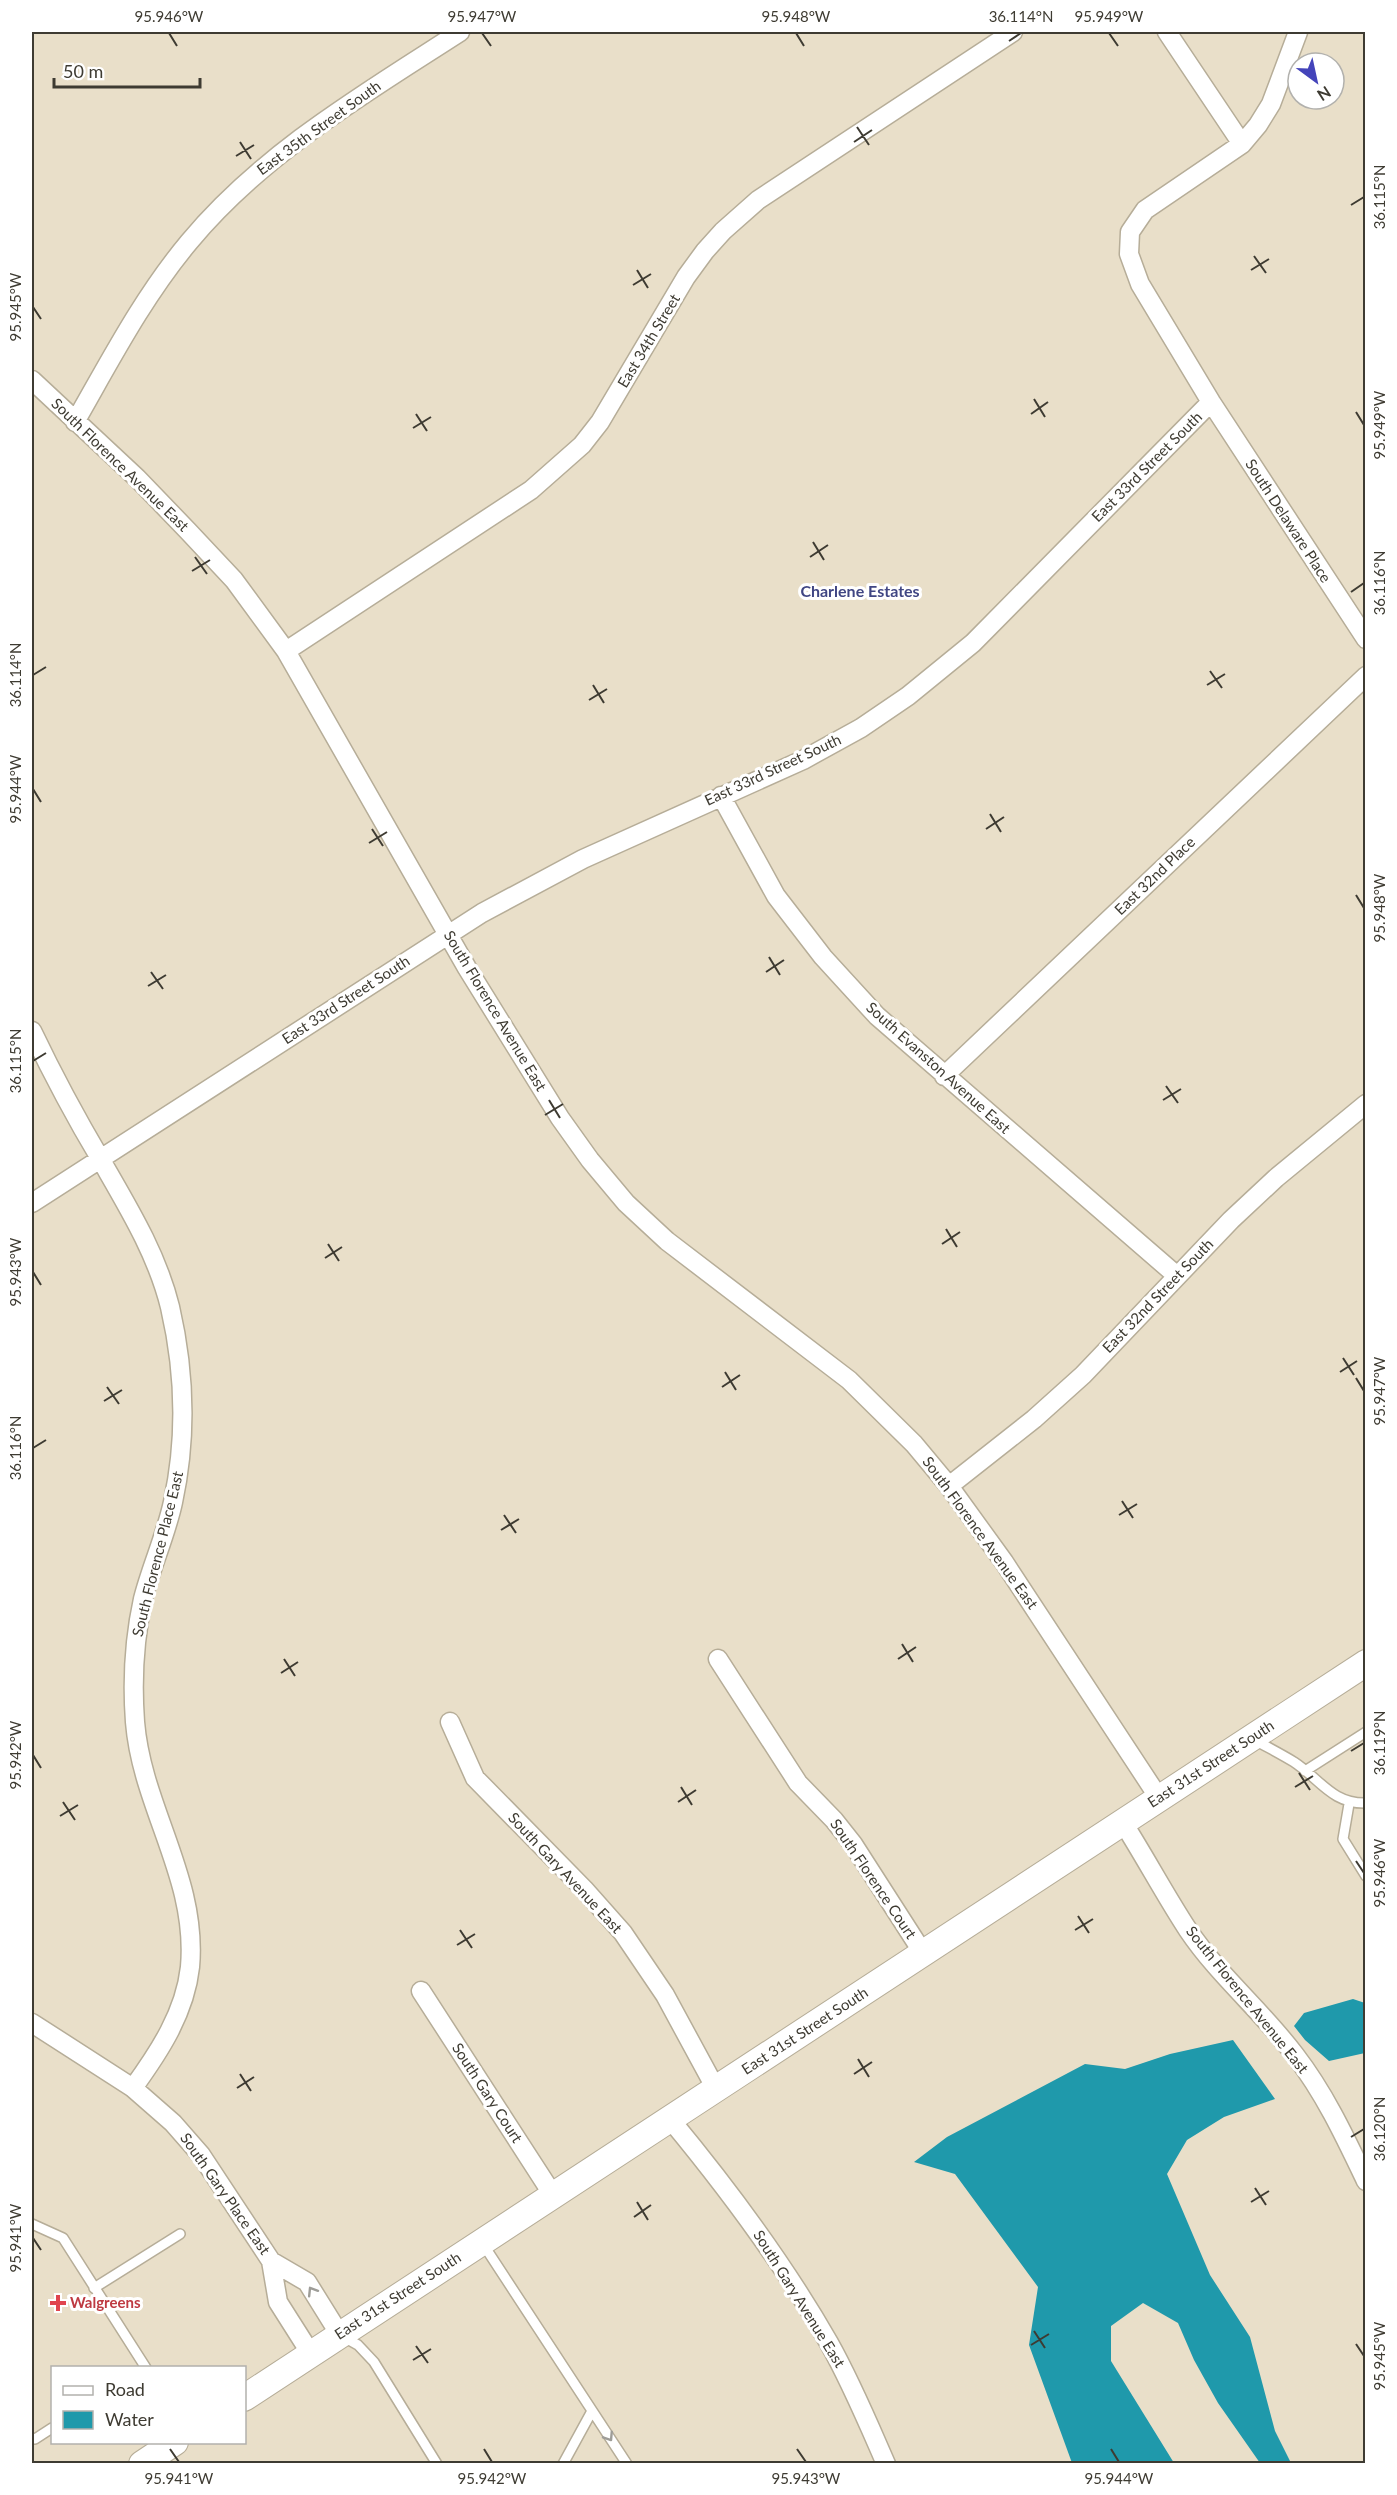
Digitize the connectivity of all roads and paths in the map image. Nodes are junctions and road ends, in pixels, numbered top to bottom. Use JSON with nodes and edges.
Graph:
{"nodes":[{"id":1,"x":460,"y":32,"type":"edge"},
{"id":2,"x":1013,"y":32,"type":"edge"},
{"id":3,"x":1167,"y":32,"type":"edge"},
{"id":4,"x":1298,"y":32,"type":"edge"},
{"id":5,"x":1242,"y":144,"type":"junction"},
{"id":6,"x":32,"y":380,"type":"edge"},
{"id":7,"x":1211,"y":402,"type":"junction"},
{"id":8,"x":75,"y":422,"type":"junction"},
{"id":9,"x":1365,"y":639,"type":"edge"},
{"id":10,"x":286,"y":651,"type":"junction"},
{"id":11,"x":1365,"y":676,"type":"edge"},
{"id":12,"x":721,"y":796,"type":"junction"},
{"id":13,"x":447,"y":934,"type":"junction"},
{"id":14,"x":32,"y":1031,"type":"edge"},
{"id":15,"x":944,"y":1076,"type":"junction"},
{"id":16,"x":1365,"y":1104,"type":"edge"},
{"id":17,"x":100,"y":1159,"type":"junction"},
{"id":18,"x":32,"y":1203,"type":"edge"},
{"id":19,"x":1176,"y":1275,"type":"junction"},
{"id":20,"x":949,"y":1486,"type":"junction"},
{"id":21,"x":718,"y":1659,"type":"dead end"},
{"id":22,"x":1365,"y":1664,"type":"edge"},
{"id":23,"x":450,"y":1722,"type":"dead end"},
{"id":24,"x":1365,"y":1732,"type":"edge"},
{"id":25,"x":1251,"y":1738,"type":"junction"},
{"id":26,"x":1305,"y":1771,"type":"junction"},
{"id":27,"x":1159,"y":1798,"type":"junction"},
{"id":28,"x":1365,"y":1803,"type":"edge"},
{"id":29,"x":1349,"y":1804,"type":"junction"},
{"id":30,"x":1122,"y":1821,"type":"junction"},
{"id":31,"x":1365,"y":1876,"type":"edge"},
{"id":32,"x":923,"y":1953,"type":"junction"},
{"id":33,"x":421,"y":1991,"type":"dead end"},
{"id":34,"x":32,"y":2023,"type":"edge"},
{"id":35,"x":133,"y":2088,"type":"junction"},
{"id":36,"x":716,"y":2089,"type":"junction"},
{"id":37,"x":670,"y":2119,"type":"junction"},
{"id":38,"x":1365,"y":2181,"type":"edge"},
{"id":39,"x":553,"y":2195,"type":"junction"},
{"id":40,"x":32,"y":2222,"type":"edge"},
{"id":41,"x":180,"y":2234,"type":"dead end"},
{"id":42,"x":482,"y":2242,"type":"junction"},
{"id":43,"x":272,"y":2261,"type":"junction"},
{"id":44,"x":94,"y":2288,"type":"junction"},
{"id":45,"x":340,"y":2335,"type":"junction"},
{"id":46,"x":311,"y":2354,"type":"junction"},
{"id":47,"x":144,"y":2366,"type":"edge"},
{"id":48,"x":246,"y":2397,"type":"edge"},
{"id":49,"x":592,"y":2411,"type":"junction"},
{"id":50,"x":51,"y":2429,"type":"edge"},
{"id":51,"x":32,"y":2438,"type":"edge"},
{"id":52,"x":172,"y":2444,"type":"edge"},
{"id":53,"x":142,"y":2463,"type":"edge"},
{"id":54,"x":437,"y":2463,"type":"edge"},
{"id":55,"x":563,"y":2463,"type":"edge"},
{"id":56,"x":627,"y":2463,"type":"edge"},
{"id":57,"x":886,"y":2463,"type":"edge"}],
"edges":[{"from":1,"to":8,"type":"street","name":"East 35th Street South"},
{"from":2,"to":10,"type":"street","name":"East 34th Street"},
{"from":3,"to":5,"type":"street"},
{"from":4,"to":5,"type":"street","name":"East 33rd Street South"},
{"from":5,"to":7,"type":"street","name":"East 33rd Street South"},
{"from":6,"to":8,"type":"street","name":"South Florence Avenue East"},
{"from":7,"to":9,"type":"street","name":"South Delaware Place"},
{"from":7,"to":12,"type":"street","name":"East 33rd Street South"},
{"from":8,"to":10,"type":"street","name":"South Florence Avenue East"},
{"from":10,"to":13,"type":"street","name":"South Florence Avenue East"},
{"from":11,"to":15,"type":"street","name":"East 32nd Place"},
{"from":12,"to":13,"type":"street","name":"East 33rd Street South"},
{"from":12,"to":15,"type":"street","name":"South Evanston Avenue East"},
{"from":13,"to":17,"type":"street","name":"East 33rd Street South"},
{"from":13,"to":20,"type":"street","name":"South Florence Avenue East"},
{"from":14,"to":17,"type":"street","name":"South Florence Place East"},
{"from":15,"to":19,"type":"street","name":"South Evanston Avenue East"},
{"from":16,"to":19,"type":"street","name":"East 32nd Street South"},
{"from":17,"to":18,"type":"street","name":"East 33rd Street South"},
{"from":17,"to":35,"type":"street","name":"South Florence Place East"},
{"from":19,"to":20,"type":"street","name":"East 32nd Street South"},
{"from":20,"to":27,"type":"street","name":"South Florence Avenue East"},
{"from":21,"to":32,"type":"street","name":"South Florence Court"},
{"from":22,"to":25,"type":"main road","name":"East 31st Street South"},
{"from":23,"to":36,"type":"street","name":"South Gary Avenue East"},
{"from":24,"to":26,"type":"lane"},
{"from":25,"to":26,"type":"lane"},
{"from":25,"to":27,"type":"main road","name":"East 31st Street South"},
{"from":26,"to":29,"type":"lane"},
{"from":27,"to":30,"type":"main road","name":"East 31st Street South"},
{"from":28,"to":29,"type":"lane"},
{"from":29,"to":31,"type":"lane"},
{"from":30,"to":32,"type":"main road","name":"East 31st Street South"},
{"from":30,"to":38,"type":"street","name":"South Florence Avenue East"},
{"from":32,"to":36,"type":"main road","name":"East 31st Street South"},
{"from":33,"to":39,"type":"street","name":"South Gary Court"},
{"from":34,"to":35,"type":"street","name":"South Gary Place East"},
{"from":35,"to":43,"type":"street","name":"South Gary Place East"},
{"from":36,"to":37,"type":"main road","name":"East 31st Street South"},
{"from":37,"to":39,"type":"main road","name":"East 31st Street South"},
{"from":37,"to":57,"type":"street","name":"South Gary Avenue East"},
{"from":39,"to":42,"type":"main road","name":"East 31st Street South"},
{"from":40,"to":44,"type":"lane"},
{"from":41,"to":44,"type":"lane"},
{"from":42,"to":45,"type":"main road","name":"East 31st Street South"},
{"from":42,"to":49,"type":"lane"},
{"from":45,"to":43,"type":"street","name":"South Gary Place East","one_way":true},
{"from":43,"to":46,"type":"street","name":"South Gary Place East"},
{"from":44,"to":47,"type":"lane"},
{"from":45,"to":46,"type":"main road","name":"East 31st Street South"},
{"from":45,"to":54,"type":"lane"},
{"from":46,"to":48,"type":"main road","name":"East 31st Street South"},
{"from":49,"to":55,"type":"lane"},
{"from":49,"to":56,"type":"lane","one_way":true},
{"from":50,"to":51,"type":"lane"},
{"from":52,"to":53,"type":"main road"}]}
